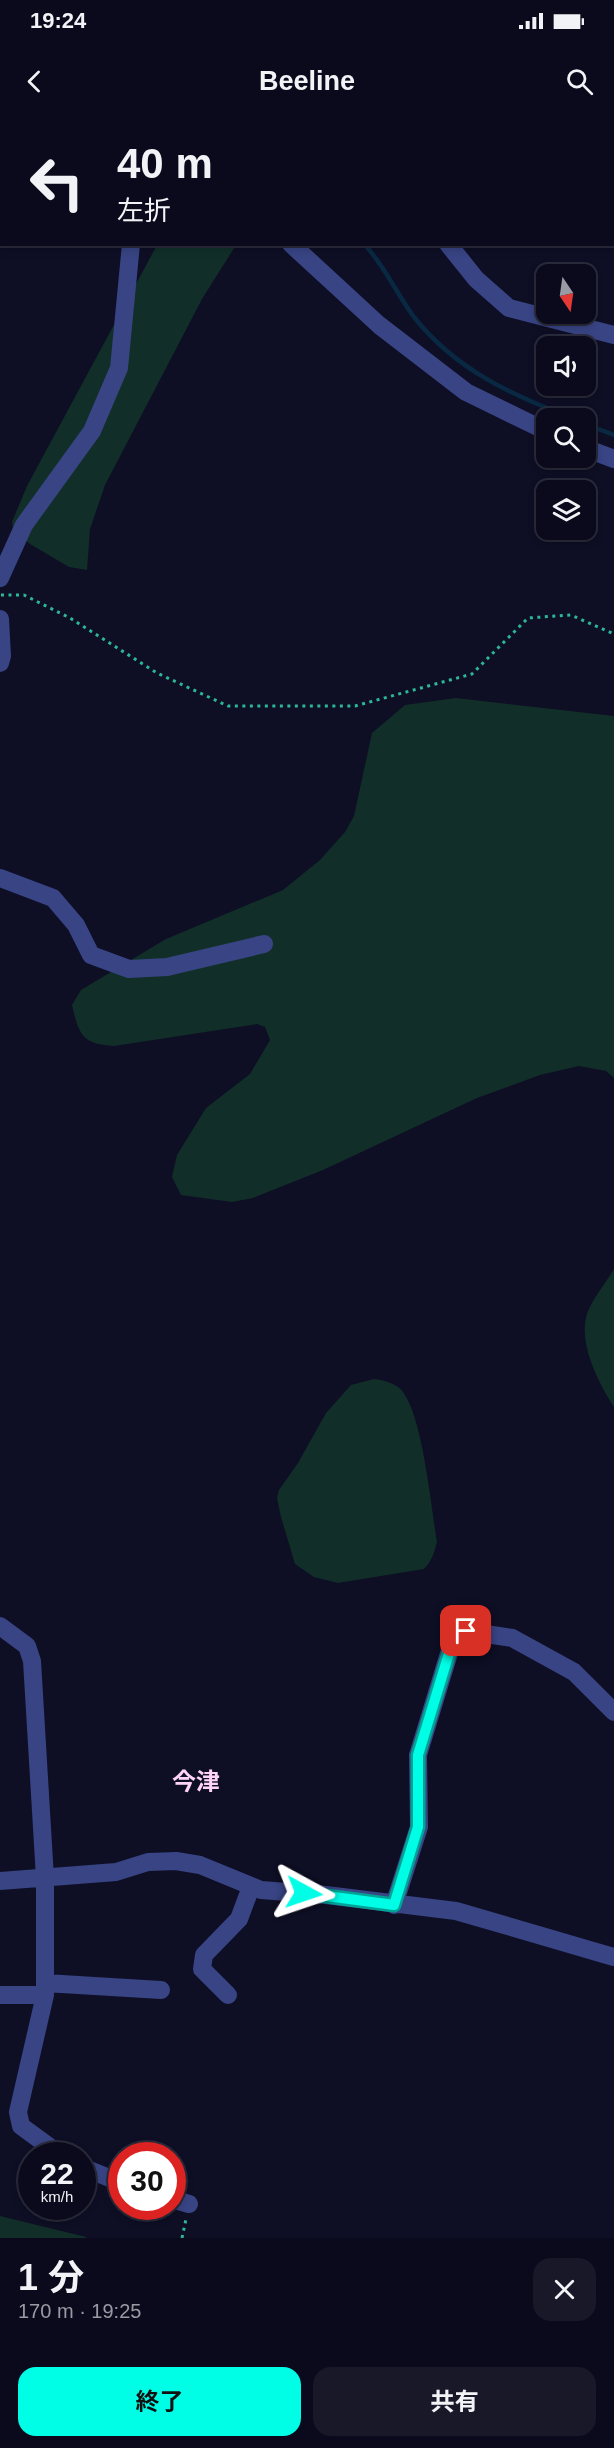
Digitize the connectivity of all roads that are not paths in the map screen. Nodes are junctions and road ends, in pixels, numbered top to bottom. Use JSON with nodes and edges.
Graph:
{"nodes":[{"id":1,"x":131,"y":246,"type":"edge"},
{"id":2,"x":293,"y":246,"type":"edge"},
{"id":3,"x":450,"y":246,"type":"edge"},
{"id":4,"x":614,"y":335,"type":"edge"},
{"id":5,"x":536,"y":426,"type":"edge"},
{"id":6,"x":596,"y":452,"type":"edge"},
{"id":7,"x":614,"y":459,"type":"edge"},
{"id":8,"x":0,"y":578,"type":"edge"},
{"id":9,"x":0,"y":619,"type":"edge"},
{"id":10,"x":0,"y":663,"type":"edge"},
{"id":11,"x":0,"y":878,"type":"edge"},
{"id":12,"x":264,"y":944,"type":"dead end"},
{"id":13,"x":0,"y":1626,"type":"edge"},
{"id":14,"x":614,"y":1712,"type":"edge"},
{"id":15,"x":45,"y":1878,"type":"junction"},
{"id":16,"x":0,"y":1881,"type":"edge"},
{"id":17,"x":251,"y":1887,"type":"junction"},
{"id":18,"x":394,"y":1905,"type":"junction"},
{"id":19,"x":614,"y":1957,"type":"edge"},
{"id":20,"x":45,"y":1989,"type":"junction"},
{"id":21,"x":161,"y":1990,"type":"dead end"},
{"id":22,"x":0,"y":1995,"type":"edge"},
{"id":23,"x":228,"y":1995,"type":"dead end"},
{"id":24,"x":43,"y":2142,"type":"edge"}],
"edges":[{"from":1,"to":8,"type":"street"},
{"from":2,"to":5,"type":"street"},
{"from":3,"to":4,"type":"street"},
{"from":6,"to":7,"type":"street"},
{"from":9,"to":10,"type":"street"},
{"from":11,"to":12,"type":"street"},
{"from":13,"to":15,"type":"street"},
{"from":14,"to":18,"type":"street"},
{"from":15,"to":16,"type":"street"},
{"from":15,"to":17,"type":"street"},
{"from":15,"to":20,"type":"street"},
{"from":17,"to":18,"type":"street"},
{"from":17,"to":23,"type":"street"},
{"from":18,"to":19,"type":"street"},
{"from":20,"to":21,"type":"street"},
{"from":20,"to":22,"type":"street"},
{"from":20,"to":24,"type":"street"}]}
